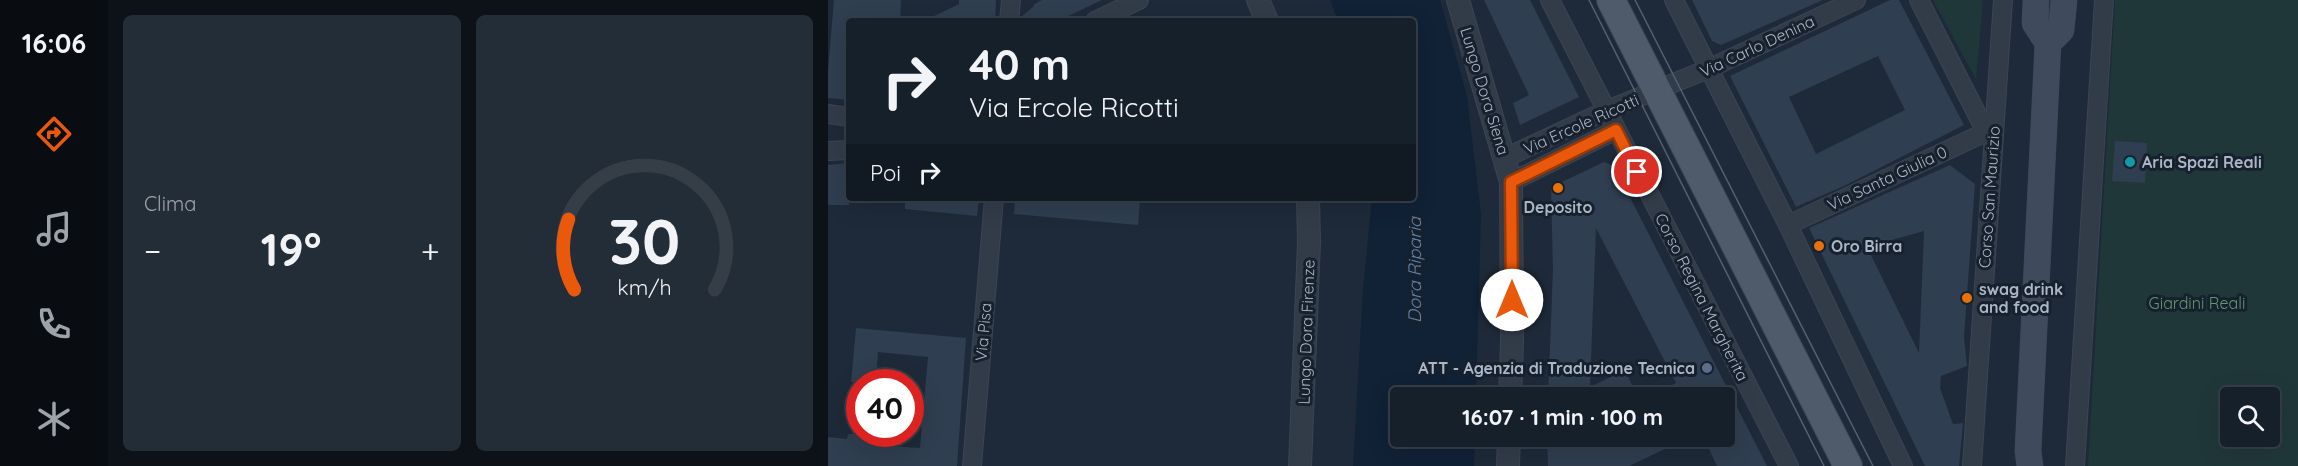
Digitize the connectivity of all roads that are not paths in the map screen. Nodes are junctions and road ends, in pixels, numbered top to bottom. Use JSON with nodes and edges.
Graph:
{"nodes":[{"id":1,"x":1011,"y":0,"type":"edge"},
{"id":2,"x":1139,"y":0,"type":"edge"},
{"id":3,"x":1258,"y":0,"type":"edge"},
{"id":4,"x":1458,"y":0,"type":"edge"},
{"id":5,"x":1550,"y":0,"type":"edge"},
{"id":6,"x":1611,"y":0,"type":"edge"},
{"id":7,"x":1674,"y":0,"type":"edge"},
{"id":8,"x":1856,"y":0,"type":"edge"},
{"id":9,"x":1919,"y":0,"type":"edge"},
{"id":10,"x":2003,"y":0,"type":"edge"},
{"id":11,"x":2036,"y":0,"type":"edge"},
{"id":12,"x":2064,"y":0,"type":"edge"},
{"id":13,"x":2104,"y":0,"type":"edge"},
{"id":14,"x":1010,"y":18,"type":"edge"},
{"id":15,"x":1101,"y":18,"type":"edge"},
{"id":16,"x":1266,"y":18,"type":"edge"},
{"id":17,"x":2048,"y":43,"type":"junction"},
{"id":18,"x":1708,"y":69,"type":"junction"},
{"id":19,"x":1657,"y":90,"type":"junction"},
{"id":20,"x":1605,"y":111,"type":"junction"},
{"id":21,"x":828,"y":114,"type":"edge"},
{"id":22,"x":846,"y":117,"type":"edge"},
{"id":23,"x":1616,"y":130,"type":"junction"},
{"id":24,"x":1989,"y":136,"type":"junction"},
{"id":25,"x":846,"y":150,"type":"edge"},
{"id":26,"x":829,"y":152,"type":"edge"},
{"id":27,"x":1505,"y":158,"type":"junction"},
{"id":28,"x":1511,"y":182,"type":"junction"},
{"id":29,"x":994,"y":201,"type":"edge"},
{"id":30,"x":1308,"y":201,"type":"edge"},
{"id":31,"x":1788,"y":225,"type":"junction"},
{"id":32,"x":1510,"y":387,"type":"edge"},
{"id":33,"x":1509,"y":447,"type":"edge"},
{"id":34,"x":2027,"y":461,"type":"edge"},
{"id":35,"x":972,"y":466,"type":"edge"},
{"id":36,"x":1300,"y":466,"type":"edge"},
{"id":37,"x":1508,"y":466,"type":"edge"},
{"id":38,"x":1789,"y":466,"type":"edge"},
{"id":39,"x":1848,"y":466,"type":"edge"},
{"id":40,"x":1903,"y":466,"type":"edge"},
{"id":41,"x":1972,"y":466,"type":"edge"},
{"id":42,"x":2075,"y":466,"type":"edge"}],
"edges":[{"from":1,"to":14,"type":"street"},
{"from":2,"to":15,"type":"street"},
{"from":3,"to":16,"type":"street"},
{"from":4,"to":27,"type":"street","name":"Lungo Dora Siena"},
{"from":5,"to":20,"type":"street","name":"Corso Regina Margherita"},
{"from":6,"to":19,"type":"main road"},
{"from":7,"to":18,"type":"street"},
{"from":8,"to":18,"type":"street","name":"Via Carlo Denina"},
{"from":9,"to":24,"type":"street"},
{"from":10,"to":24,"type":"street","name":"Corso San Maurizio"},
{"from":11,"to":17,"type":"main road"},
{"from":12,"to":17,"type":"main road"},
{"from":13,"to":42,"type":"street"},
{"from":17,"to":34,"type":"main road"},
{"from":18,"to":19,"type":"street","name":"Via Carlo Denina"},
{"from":18,"to":31,"type":"street"},
{"from":19,"to":20,"type":"street","name":"Via Ercole Ricotti"},
{"from":19,"to":39,"type":"main road"},
{"from":20,"to":23,"type":"street","name":"Corso Regina Margherita"},
{"from":20,"to":27,"type":"street","name":"Via Ercole Ricotti"},
{"from":21,"to":22,"type":"street"},
{"from":23,"to":28,"type":"street","name":"Via Ercole Ricotti"},
{"from":23,"to":38,"type":"street","name":"Corso Regina Margherita"},
{"from":24,"to":31,"type":"street","name":"Via Santa Giulia 0"},
{"from":24,"to":41,"type":"street","name":"Corso San Maurizio"},
{"from":25,"to":26,"type":"street"},
{"from":27,"to":28,"type":"street","name":"Lungo Dora Siena"},
{"from":28,"to":32,"type":"street","name":"Lungo Dora Siena"},
{"from":29,"to":35,"type":"street","name":"Via Pisa"},
{"from":30,"to":36,"type":"street","name":"Lungo Dora Firenze"},
{"from":31,"to":40,"type":"street"},
{"from":33,"to":37,"type":"street"}]}
